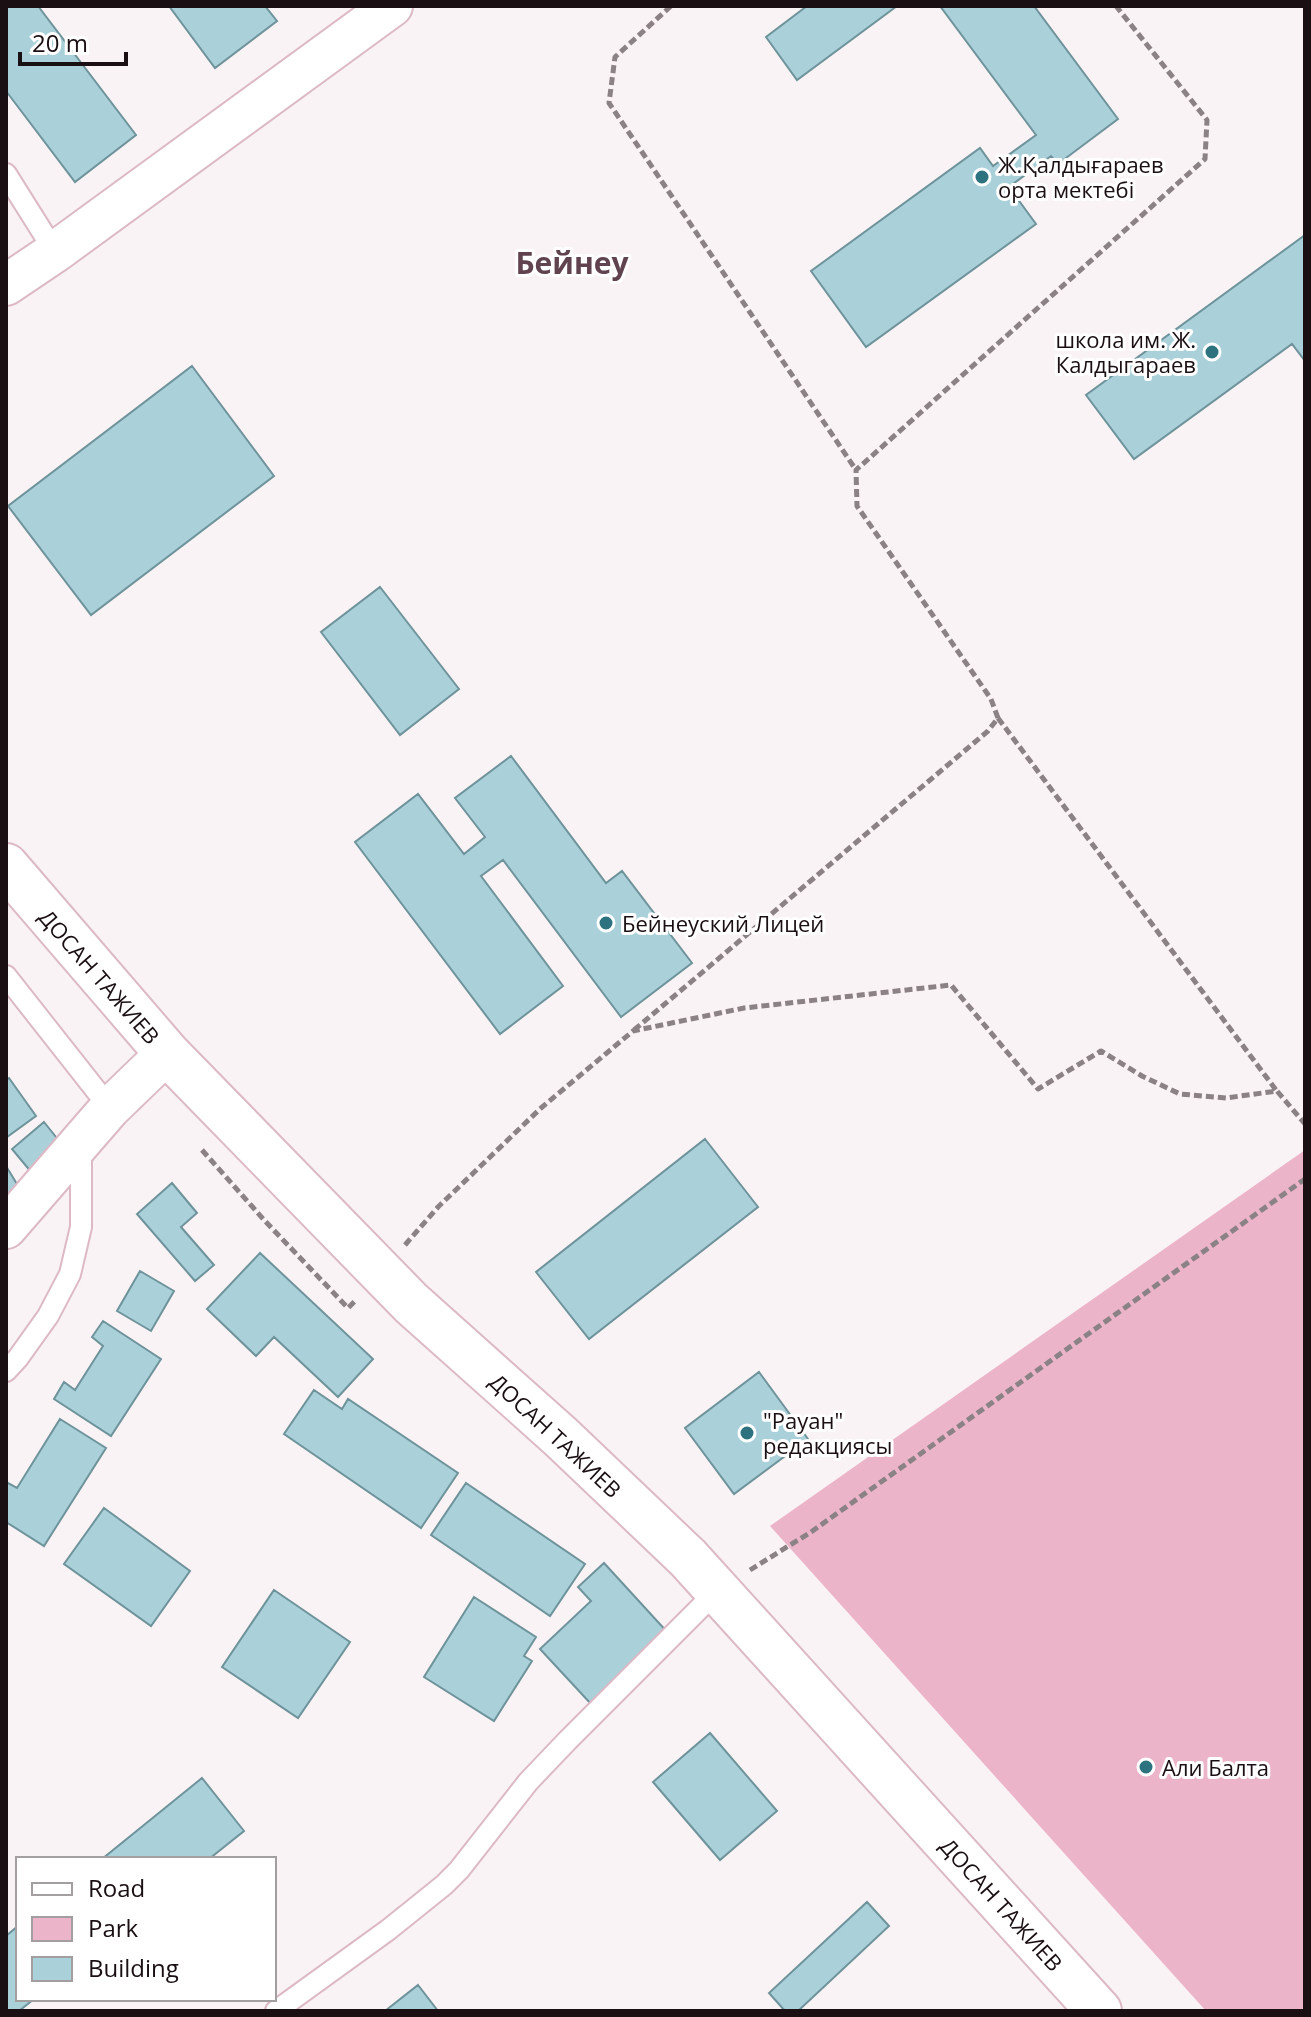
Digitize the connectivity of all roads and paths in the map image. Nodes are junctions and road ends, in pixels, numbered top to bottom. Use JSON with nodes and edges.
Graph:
{"nodes":[{"id":1,"x":392,"y":6,"type":"edge"},
{"id":2,"x":671,"y":6,"type":"edge"},
{"id":3,"x":1116,"y":6,"type":"edge"},
{"id":4,"x":6,"y":174,"type":"edge"},
{"id":5,"x":55,"y":252,"type":"junction"},
{"id":6,"x":6,"y":285,"type":"edge"},
{"id":7,"x":856,"y":470,"type":"junction"},
{"id":8,"x":998,"y":718,"type":"junction"},
{"id":9,"x":6,"y":866,"type":"edge"},
{"id":10,"x":6,"y":976,"type":"edge"},
{"id":11,"x":633,"y":1031,"type":"junction"},
{"id":12,"x":167,"y":1053,"type":"junction"},
{"id":13,"x":1277,"y":1091,"type":"junction"},
{"id":14,"x":110,"y":1108,"type":"junction"},
{"id":15,"x":1305,"y":1124,"type":"edge"},
{"id":16,"x":81,"y":1142,"type":"junction"},
{"id":17,"x":201,"y":1149,"type":"dead end"},
{"id":18,"x":1305,"y":1179,"type":"edge"},
{"id":19,"x":6,"y":1228,"type":"edge"},
{"id":20,"x":382,"y":1272,"type":"junction"},
{"id":21,"x":6,"y":1371,"type":"edge"},
{"id":22,"x":717,"y":1591,"type":"junction"},
{"id":23,"x":276,"y":2011,"type":"edge"},
{"id":24,"x":1099,"y":2011,"type":"edge"}],
"edges":[{"from":1,"to":5,"type":"street"},
{"from":2,"to":7,"type":"path"},
{"from":3,"to":7,"type":"path"},
{"from":4,"to":5,"type":"lane"},
{"from":5,"to":6,"type":"street"},
{"from":7,"to":8,"type":"path"},
{"from":8,"to":11,"type":"path"},
{"from":8,"to":13,"type":"path"},
{"from":9,"to":12,"type":"street","name":"ДОСАН ТАЖИЕВ"},
{"from":10,"to":14,"type":"lane"},
{"from":11,"to":13,"type":"path"},
{"from":11,"to":20,"type":"path"},
{"from":12,"to":14,"type":"street"},
{"from":12,"to":20,"type":"street","name":"ДОСАН ТАЖИЕВ"},
{"from":13,"to":15,"type":"path"},
{"from":14,"to":16,"type":"street"},
{"from":16,"to":19,"type":"street"},
{"from":16,"to":21,"type":"lane"},
{"from":17,"to":20,"type":"path"},
{"from":18,"to":22,"type":"path"},
{"from":20,"to":22,"type":"street","name":"ДОСАН ТАЖИЕВ"},
{"from":22,"to":23,"type":"lane"},
{"from":22,"to":24,"type":"street","name":"ДОСАН ТАЖИЕВ"}]}
